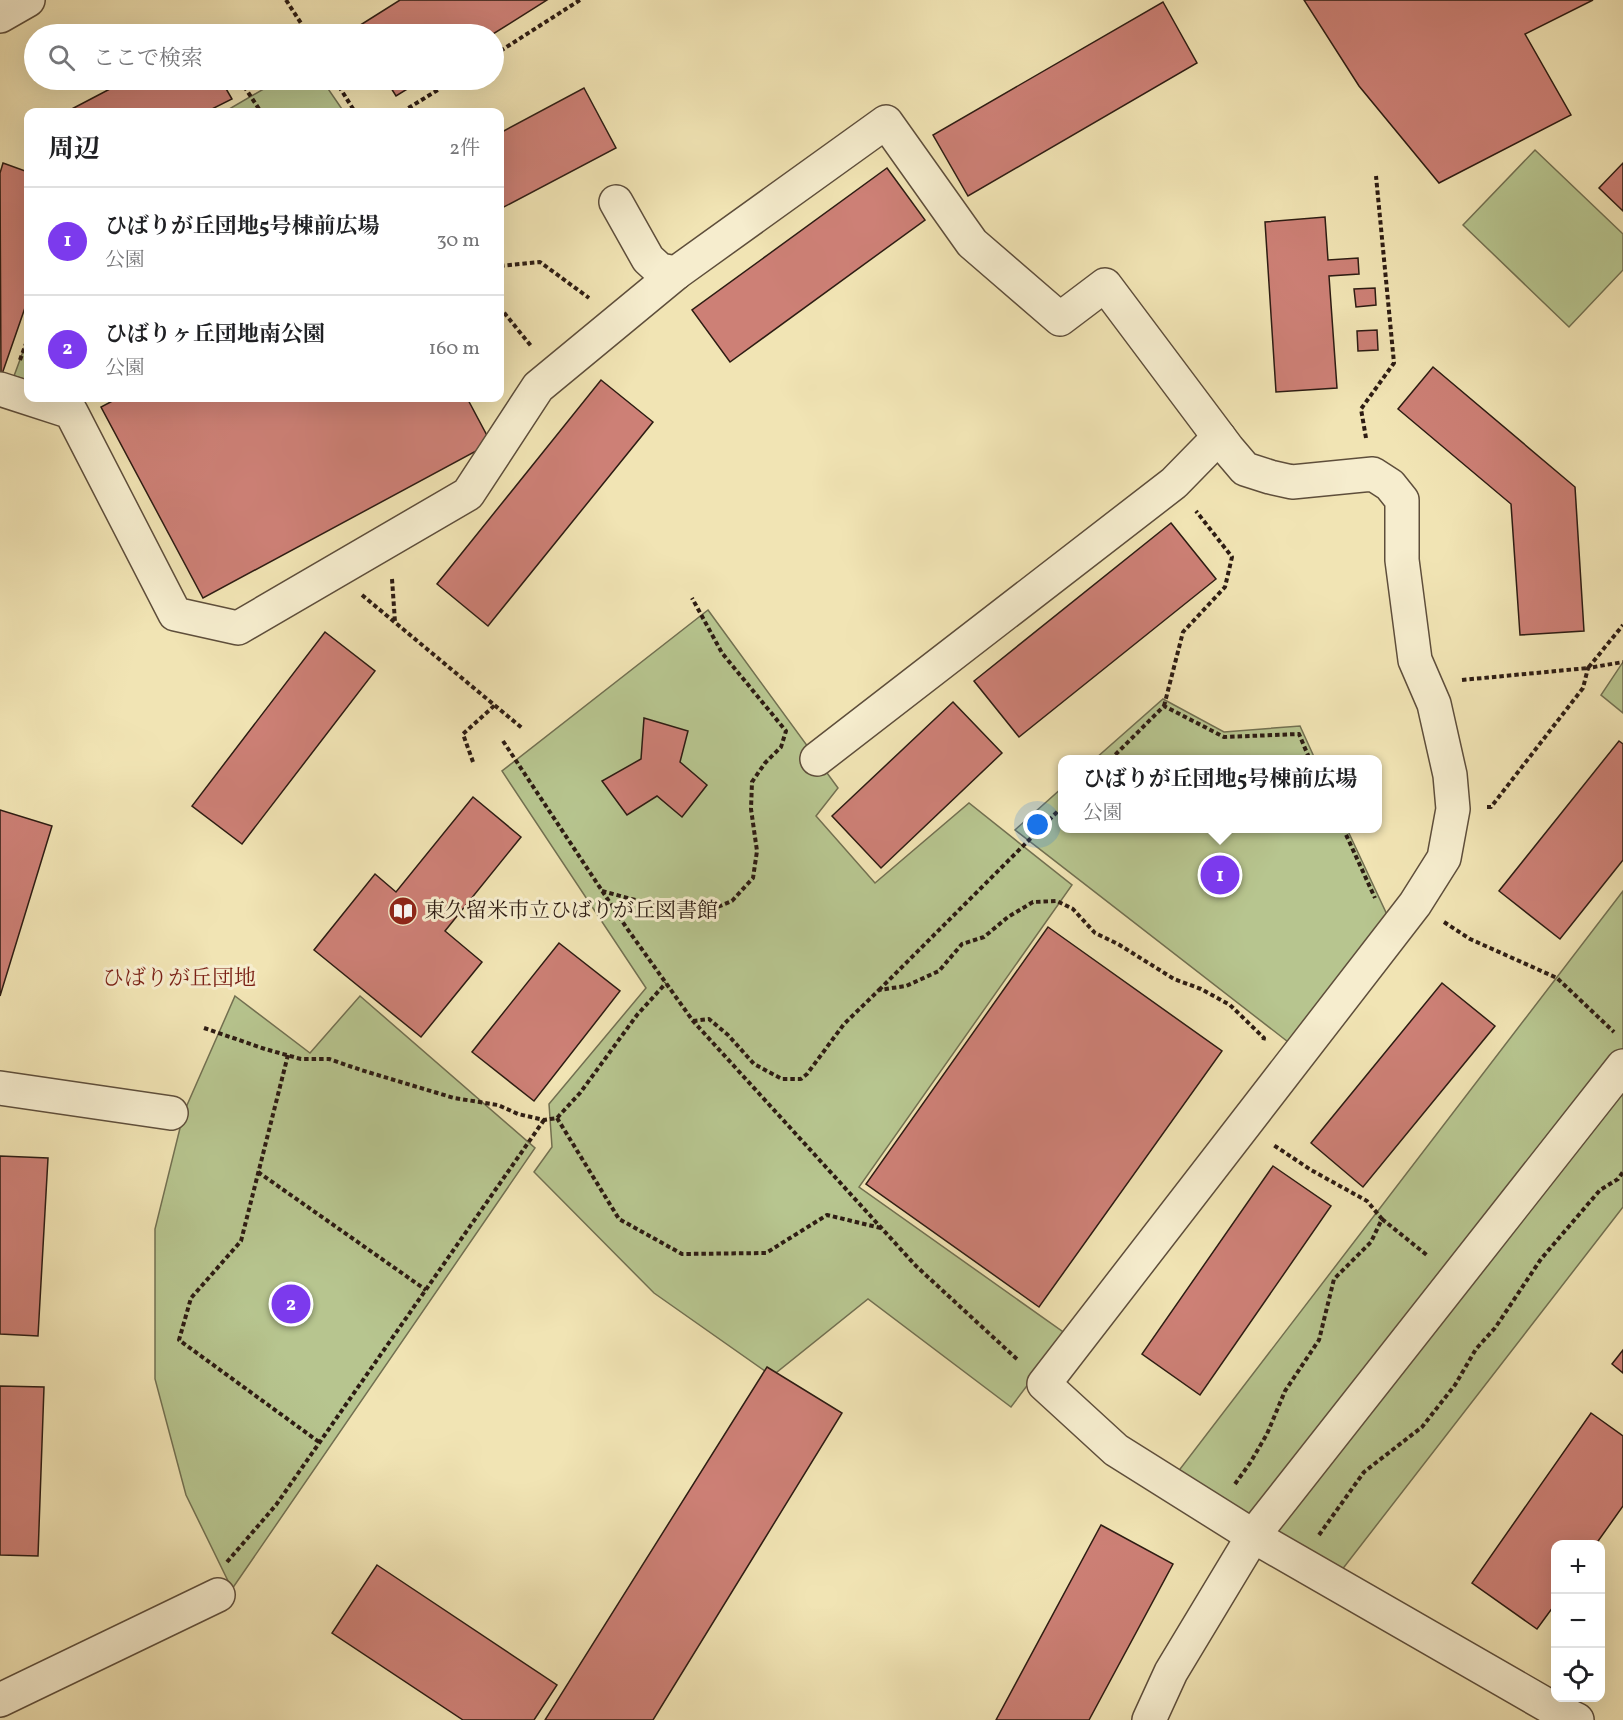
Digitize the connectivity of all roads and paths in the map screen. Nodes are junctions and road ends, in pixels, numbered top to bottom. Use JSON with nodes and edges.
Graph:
{"nodes":[{"id":1,"x":28,"y":0,"type":"edge"},
{"id":2,"x":286,"y":0,"type":"edge"},
{"id":3,"x":580,"y":0,"type":"edge"},
{"id":4,"x":0,"y":16,"type":"edge"},
{"id":5,"x":302,"y":24,"type":"edge"},
{"id":6,"x":504,"y":49,"type":"edge"},
{"id":7,"x":247,"y":90,"type":"edge"},
{"id":8,"x":341,"y":90,"type":"edge"},
{"id":9,"x":438,"y":90,"type":"edge"},
{"id":10,"x":258,"y":108,"type":"edge"},
{"id":11,"x":352,"y":108,"type":"edge"},
{"id":12,"x":408,"y":108,"type":"edge"},
{"id":13,"x":1376,"y":176,"type":"dead end"},
{"id":14,"x":616,"y":202,"type":"dead end"},
{"id":15,"x":504,"y":266,"type":"edge"},
{"id":16,"x":676,"y":273,"type":"junction"},
{"id":17,"x":504,"y":312,"type":"edge"},
{"id":18,"x":619,"y":321,"type":"junction"},
{"id":19,"x":554,"y":375,"type":"junction"},
{"id":20,"x":0,"y":389,"type":"edge"},
{"id":21,"x":24,"y":397,"type":"edge"},
{"id":22,"x":40,"y":402,"type":"edge"},
{"id":23,"x":1219,"y":437,"type":"junction"},
{"id":24,"x":1373,"y":474,"type":"junction"},
{"id":25,"x":1174,"y":483,"type":"junction"},
{"id":26,"x":334,"y":572,"type":"junction"},
{"id":27,"x":692,"y":598,"type":"dead end"},
{"id":28,"x":1623,"y":625,"type":"edge"},
{"id":29,"x":1623,"y":662,"type":"edge"},
{"id":30,"x":1588,"y":668,"type":"junction"},
{"id":31,"x":1425,"y":683,"type":"junction"},
{"id":32,"x":495,"y":705,"type":"junction"},
{"id":33,"x":1164,"y":706,"type":"junction"},
{"id":34,"x":522,"y":728,"type":"dead end"},
{"id":35,"x":503,"y":741,"type":"dead end"},
{"id":36,"x":1114,"y":755,"type":"edge"},
{"id":37,"x":1308,"y":755,"type":"edge"},
{"id":38,"x":816,"y":759,"type":"dead end"},
{"id":39,"x":474,"y":762,"type":"dead end"},
{"id":40,"x":1453,"y":809,"type":"junction"},
{"id":41,"x":1058,"y":811,"type":"edge"},
{"id":42,"x":1344,"y":833,"type":"edge"},
{"id":43,"x":601,"y":890,"type":"junction"},
{"id":44,"x":1415,"y":904,"type":"junction"},
{"id":45,"x":1392,"y":934,"type":"junction"},
{"id":46,"x":666,"y":983,"type":"junction"},
{"id":47,"x":879,"y":990,"type":"junction"},
{"id":48,"x":693,"y":1021,"type":"junction"},
{"id":49,"x":204,"y":1028,"type":"dead end"},
{"id":50,"x":1615,"y":1034,"type":"dead end"},
{"id":51,"x":1262,"y":1047,"type":"dead end"},
{"id":52,"x":288,"y":1055,"type":"junction"},
{"id":53,"x":1623,"y":1066,"type":"edge"},
{"id":54,"x":0,"y":1088,"type":"edge"},
{"id":55,"x":171,"y":1113,"type":"dead end"},
{"id":56,"x":557,"y":1118,"type":"junction"},
{"id":57,"x":544,"y":1119,"type":"junction"},
{"id":58,"x":1243,"y":1127,"type":"junction"},
{"id":59,"x":258,"y":1172,"type":"junction"},
{"id":60,"x":1623,"y":1173,"type":"edge"},
{"id":61,"x":1382,"y":1219,"type":"junction"},
{"id":62,"x":881,"y":1229,"type":"junction"},
{"id":63,"x":1434,"y":1260,"type":"dead end"},
{"id":64,"x":426,"y":1290,"type":"junction"},
{"id":65,"x":1044,"y":1384,"type":"junction"},
{"id":66,"x":319,"y":1442,"type":"junction"},
{"id":67,"x":1215,"y":1512,"type":"junction"},
{"id":68,"x":1253,"y":1536,"type":"junction"},
{"id":69,"x":1302,"y":1564,"type":"junction"},
{"id":70,"x":221,"y":1579,"type":"joint"},
{"id":71,"x":0,"y":1700,"type":"edge"},
{"id":72,"x":1149,"y":1720,"type":"edge"},
{"id":73,"x":1578,"y":1720,"type":"edge"}],
"edges":[{"from":1,"to":4,"type":"street"},
{"from":2,"to":5,"type":"path"},
{"from":3,"to":6,"type":"path"},
{"from":7,"to":10,"type":"path"},
{"from":8,"to":11,"type":"path"},
{"from":9,"to":12,"type":"path"},
{"from":13,"to":24,"type":"path"},
{"from":14,"to":16,"type":"street"},
{"from":15,"to":18,"type":"path"},
{"from":16,"to":18,"type":"street"},
{"from":16,"to":23,"type":"street"},
{"from":17,"to":19,"type":"path"},
{"from":18,"to":19,"type":"street"},
{"from":19,"to":26,"type":"street"},
{"from":20,"to":21,"type":"street"},
{"from":22,"to":26,"type":"street"},
{"from":23,"to":24,"type":"street"},
{"from":23,"to":25,"type":"street"},
{"from":24,"to":31,"type":"street"},
{"from":25,"to":33,"type":"path"},
{"from":25,"to":38,"type":"street"},
{"from":26,"to":32,"type":"path"},
{"from":27,"to":43,"type":"path"},
{"from":28,"to":30,"type":"path"},
{"from":29,"to":30,"type":"path"},
{"from":30,"to":31,"type":"path"},
{"from":30,"to":40,"type":"path"},
{"from":31,"to":40,"type":"street"},
{"from":32,"to":34,"type":"path"},
{"from":32,"to":39,"type":"path"},
{"from":33,"to":36,"type":"path"},
{"from":33,"to":37,"type":"path"},
{"from":35,"to":43,"type":"path"},
{"from":40,"to":44,"type":"street"},
{"from":41,"to":47,"type":"path"},
{"from":42,"to":45,"type":"path"},
{"from":43,"to":46,"type":"path"},
{"from":44,"to":45,"type":"street"},
{"from":44,"to":50,"type":"path"},
{"from":45,"to":58,"type":"street"},
{"from":46,"to":48,"type":"path"},
{"from":46,"to":56,"type":"path"},
{"from":47,"to":48,"type":"path"},
{"from":47,"to":51,"type":"path"},
{"from":48,"to":62,"type":"path"},
{"from":49,"to":52,"type":"path"},
{"from":52,"to":57,"type":"path"},
{"from":52,"to":59,"type":"path"},
{"from":53,"to":68,"type":"street"},
{"from":54,"to":55,"type":"street"},
{"from":56,"to":57,"type":"path"},
{"from":56,"to":62,"type":"path"},
{"from":57,"to":64,"type":"path"},
{"from":58,"to":61,"type":"path"},
{"from":58,"to":65,"type":"street"},
{"from":59,"to":64,"type":"path"},
{"from":59,"to":66,"type":"path"},
{"from":60,"to":69,"type":"path"},
{"from":61,"to":63,"type":"path"},
{"from":61,"to":67,"type":"path"},
{"from":62,"to":65,"type":"path"},
{"from":64,"to":66,"type":"path"},
{"from":65,"to":67,"type":"street"},
{"from":66,"to":70,"type":"path"},
{"from":67,"to":68,"type":"street"},
{"from":68,"to":69,"type":"street"},
{"from":68,"to":72,"type":"street"},
{"from":69,"to":73,"type":"street"},
{"from":70,"to":71,"type":"street"}]}
